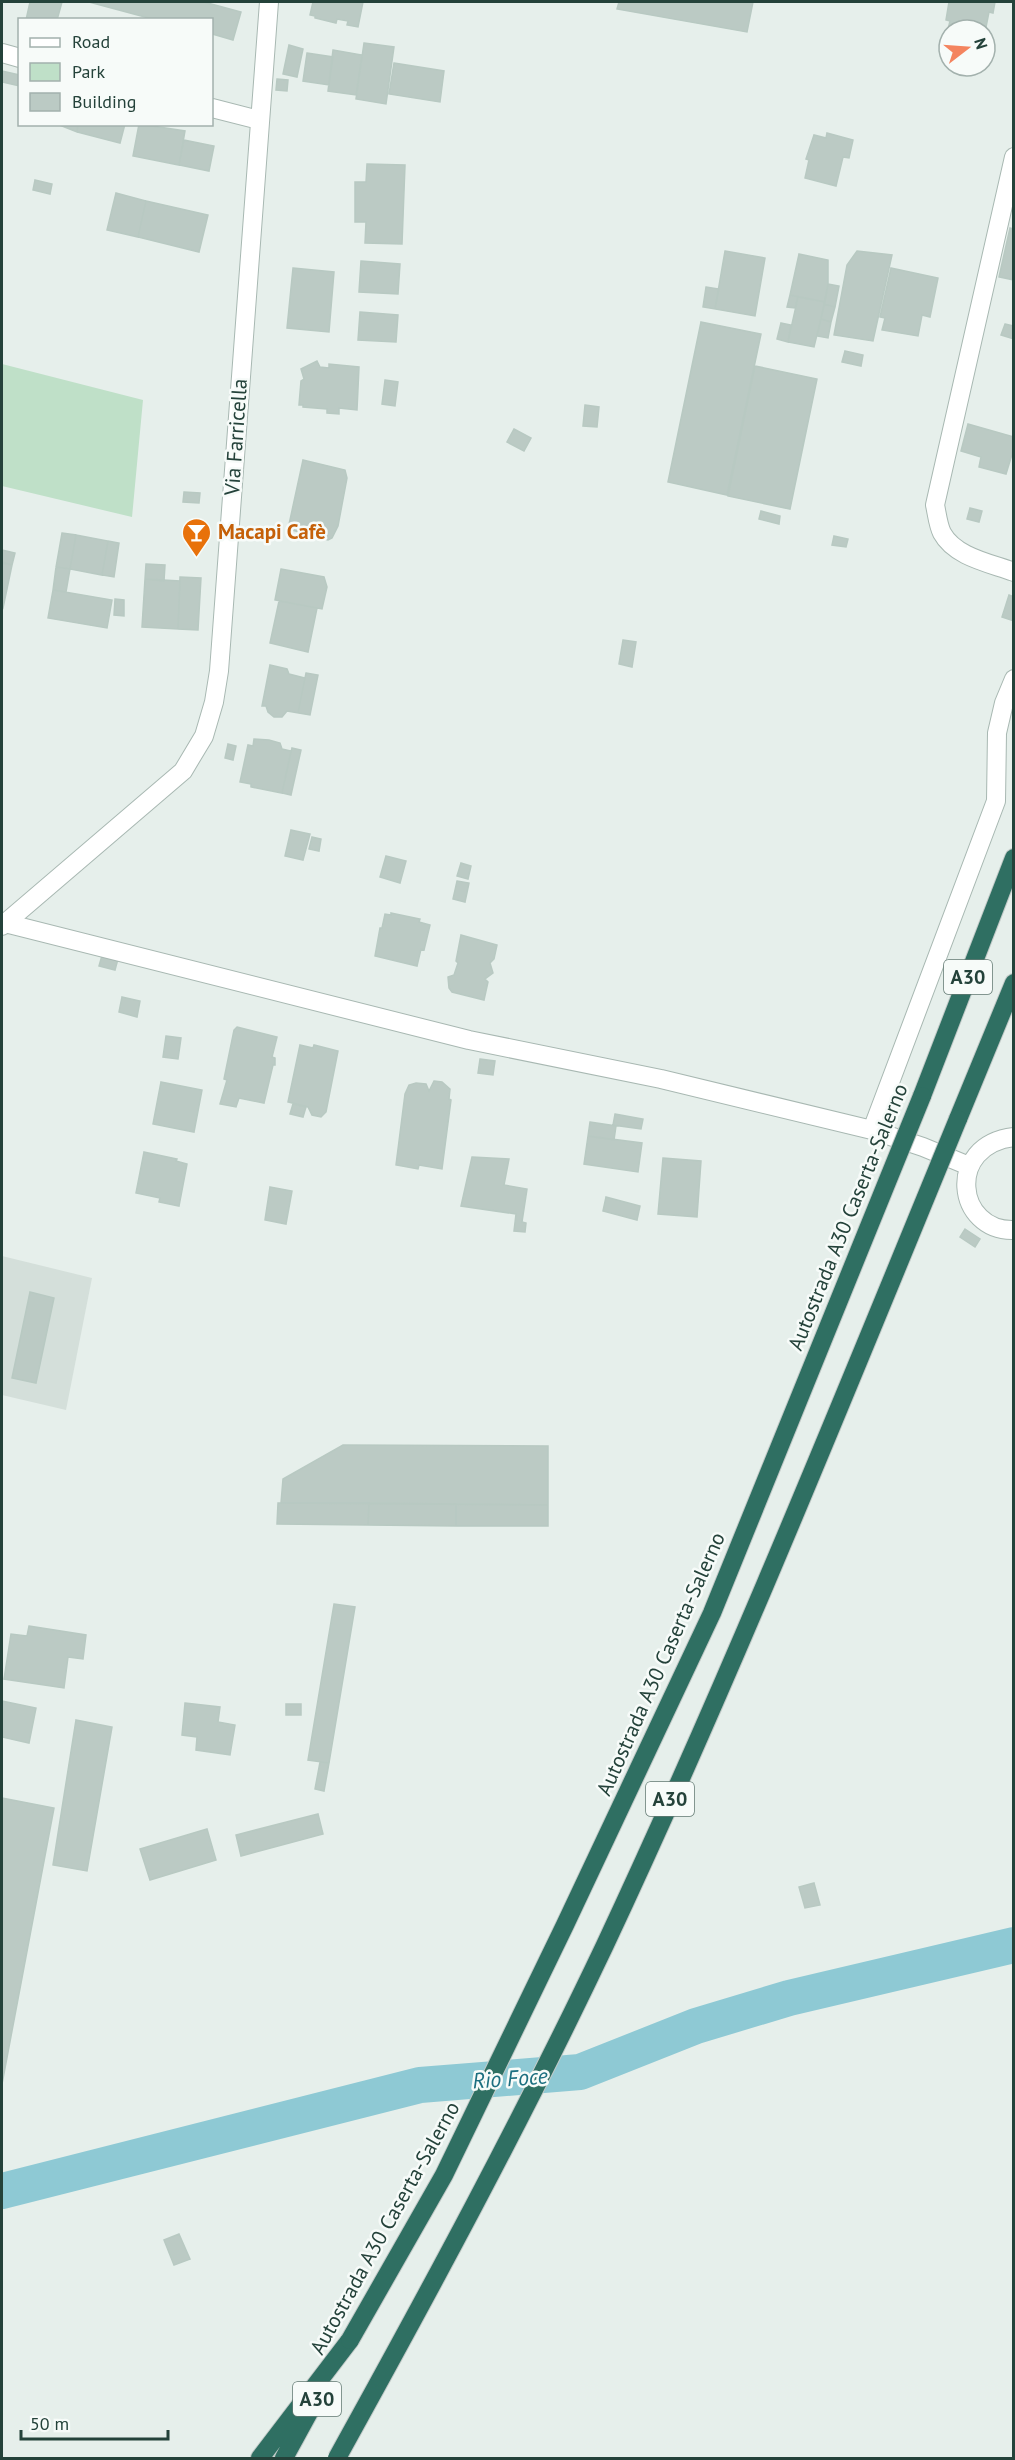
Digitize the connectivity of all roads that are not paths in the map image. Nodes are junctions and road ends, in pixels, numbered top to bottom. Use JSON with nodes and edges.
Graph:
{"nodes":[{"id":1,"x":268,"y":2,"type":"edge"},
{"id":2,"x":2,"y":53,"type":"edge"},
{"id":3,"x":18,"y":57,"type":"edge"},
{"id":4,"x":213,"y":108,"type":"edge"},
{"id":5,"x":259,"y":120,"type":"junction"},
{"id":6,"x":1014,"y":157,"type":"edge"},
{"id":7,"x":1014,"y":572,"type":"edge"},
{"id":8,"x":1014,"y":679,"type":"edge"},
{"id":9,"x":1014,"y":858,"type":"edge"},
{"id":10,"x":3,"y":924,"type":"edge"},
{"id":11,"x":1014,"y":983,"type":"edge"},
{"id":12,"x":873,"y":1130,"type":"junction"},
{"id":13,"x":1014,"y":1137,"type":"edge"},
{"id":14,"x":969,"y":1167,"type":"junction"},
{"id":15,"x":1014,"y":1230,"type":"edge"},
{"id":16,"x":350,"y":2340,"type":"junction"},
{"id":17,"x":260,"y":2458,"type":"edge"},
{"id":18,"x":284,"y":2458,"type":"edge"},
{"id":19,"x":337,"y":2458,"type":"edge"}],
"edges":[{"from":1,"to":5,"type":"street","name":"Via Farricella"},
{"from":2,"to":3,"type":"street"},
{"from":4,"to":5,"type":"street"},
{"from":5,"to":10,"type":"street","name":"Via Farricella"},
{"from":6,"to":7,"type":"street"},
{"from":8,"to":12,"type":"street"},
{"from":9,"to":16,"type":"highway","name":"Autostrada A30 Caserta-Salerno","number":"A30","bridge":true},
{"from":10,"to":12,"type":"street"},
{"from":11,"to":19,"type":"highway","number":"A30","bridge":true},
{"from":12,"to":14,"type":"street"},
{"from":13,"to":14,"type":"street"},
{"from":14,"to":15,"type":"street"},
{"from":16,"to":17,"type":"highway"},
{"from":16,"to":18,"type":"highway","name":"Autostrada A30 Caserta-Salerno","number":"A30"}]}
